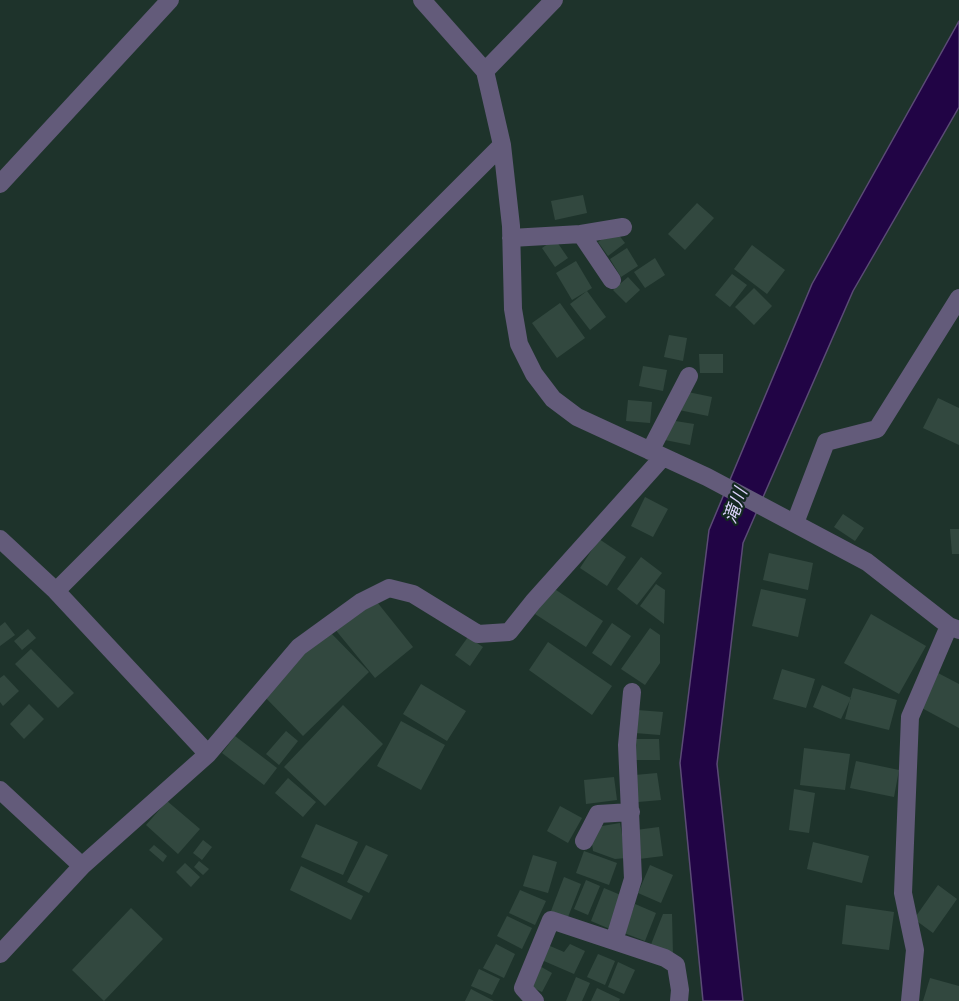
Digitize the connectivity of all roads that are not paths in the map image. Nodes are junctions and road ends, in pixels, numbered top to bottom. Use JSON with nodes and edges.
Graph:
{"nodes":[{"id":1,"x":170,"y":0,"type":"edge"},
{"id":2,"x":422,"y":0,"type":"edge"},
{"id":3,"x":554,"y":0,"type":"edge"},
{"id":4,"x":485,"y":71,"type":"junction"},
{"id":5,"x":502,"y":145,"type":"junction"},
{"id":6,"x":0,"y":184,"type":"edge"},
{"id":7,"x":623,"y":228,"type":"dead end"},
{"id":8,"x":580,"y":234,"type":"junction"},
{"id":9,"x":511,"y":238,"type":"junction"},
{"id":10,"x":612,"y":280,"type":"dead end"},
{"id":11,"x":959,"y":298,"type":"edge"},
{"id":12,"x":689,"y":376,"type":"dead end"},
{"id":13,"x":657,"y":454,"type":"junction"},
{"id":14,"x":790,"y":520,"type":"junction"},
{"id":15,"x":0,"y":539,"type":"edge"},
{"id":16,"x":56,"y":591,"type":"junction"},
{"id":17,"x":954,"y":628,"type":"edge"},
{"id":18,"x":632,"y":692,"type":"dead end"},
{"id":19,"x":208,"y":754,"type":"junction"},
{"id":20,"x":0,"y":790,"type":"edge"},
{"id":21,"x":631,"y":812,"type":"junction"},
{"id":22,"x":584,"y":841,"type":"dead end"},
{"id":23,"x":82,"y":866,"type":"junction"},
{"id":24,"x":614,"y":941,"type":"junction"},
{"id":25,"x":0,"y":954,"type":"edge"},
{"id":26,"x":535,"y":1001,"type":"edge"},
{"id":27,"x":679,"y":1001,"type":"edge"},
{"id":28,"x":910,"y":1001,"type":"edge"}],
"edges":[{"from":1,"to":6,"type":"street"},
{"from":2,"to":4,"type":"street"},
{"from":3,"to":4,"type":"street"},
{"from":4,"to":5,"type":"street"},
{"from":5,"to":9,"type":"street"},
{"from":5,"to":16,"type":"street"},
{"from":7,"to":8,"type":"street"},
{"from":8,"to":9,"type":"street"},
{"from":8,"to":10,"type":"street"},
{"from":9,"to":13,"type":"street"},
{"from":11,"to":14,"type":"street"},
{"from":12,"to":13,"type":"street"},
{"from":13,"to":14,"type":"street"},
{"from":13,"to":19,"type":"street"},
{"from":14,"to":17,"type":"street"},
{"from":15,"to":16,"type":"street"},
{"from":16,"to":19,"type":"street"},
{"from":17,"to":28,"type":"street"},
{"from":18,"to":21,"type":"street"},
{"from":19,"to":23,"type":"street"},
{"from":20,"to":23,"type":"street"},
{"from":21,"to":22,"type":"street"},
{"from":21,"to":24,"type":"street"},
{"from":23,"to":25,"type":"street"},
{"from":24,"to":26,"type":"street"},
{"from":24,"to":27,"type":"street"}]}
